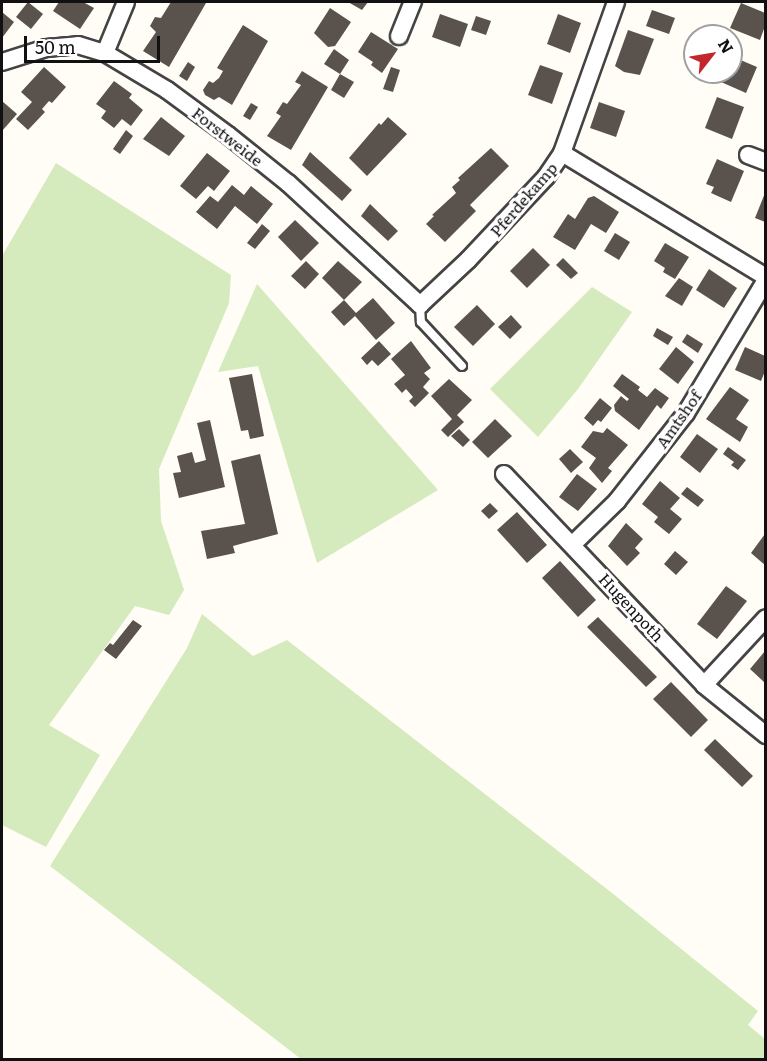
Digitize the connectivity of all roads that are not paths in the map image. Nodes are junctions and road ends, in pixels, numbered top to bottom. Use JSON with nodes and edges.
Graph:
{"nodes":[{"id":1,"x":126,"y":2,"type":"edge"},
{"id":2,"x":413,"y":2,"type":"edge"},
{"id":3,"x":616,"y":2,"type":"edge"},
{"id":4,"x":399,"y":36,"type":"dead end"},
{"id":5,"x":105,"y":53,"type":"junction"},
{"id":6,"x":2,"y":62,"type":"edge"},
{"id":7,"x":561,"y":153,"type":"junction"},
{"id":8,"x":748,"y":155,"type":"dead end"},
{"id":9,"x":765,"y":162,"type":"edge"},
{"id":10,"x":765,"y":279,"type":"edge"},
{"id":11,"x":420,"y":305,"type":"junction"},
{"id":12,"x":462,"y":366,"type":"dead end"},
{"id":13,"x":504,"y":474,"type":"dead end"},
{"id":14,"x":573,"y":544,"type":"junction"},
{"id":15,"x":765,"y":618,"type":"edge"},
{"id":16,"x":704,"y":684,"type":"junction"},
{"id":17,"x":765,"y":735,"type":"edge"}],
"edges":[{"from":1,"to":5,"type":"street"},
{"from":2,"to":4,"type":"street"},
{"from":3,"to":7,"type":"street","name":"Pferdekamp"},
{"from":5,"to":6,"type":"street","name":"Forstweide"},
{"from":5,"to":11,"type":"street","name":"Forstweide"},
{"from":7,"to":10,"type":"street"},
{"from":7,"to":11,"type":"street","name":"Pferdekamp"},
{"from":8,"to":9,"type":"street"},
{"from":10,"to":14,"type":"street","name":"Amtshof"},
{"from":11,"to":12,"type":"lane"},
{"from":13,"to":14,"type":"street","name":"Hugenpoth"},
{"from":14,"to":16,"type":"street","name":"Hugenpoth"},
{"from":15,"to":16,"type":"street"},
{"from":16,"to":17,"type":"street","name":"Hugenpoth"}]}
